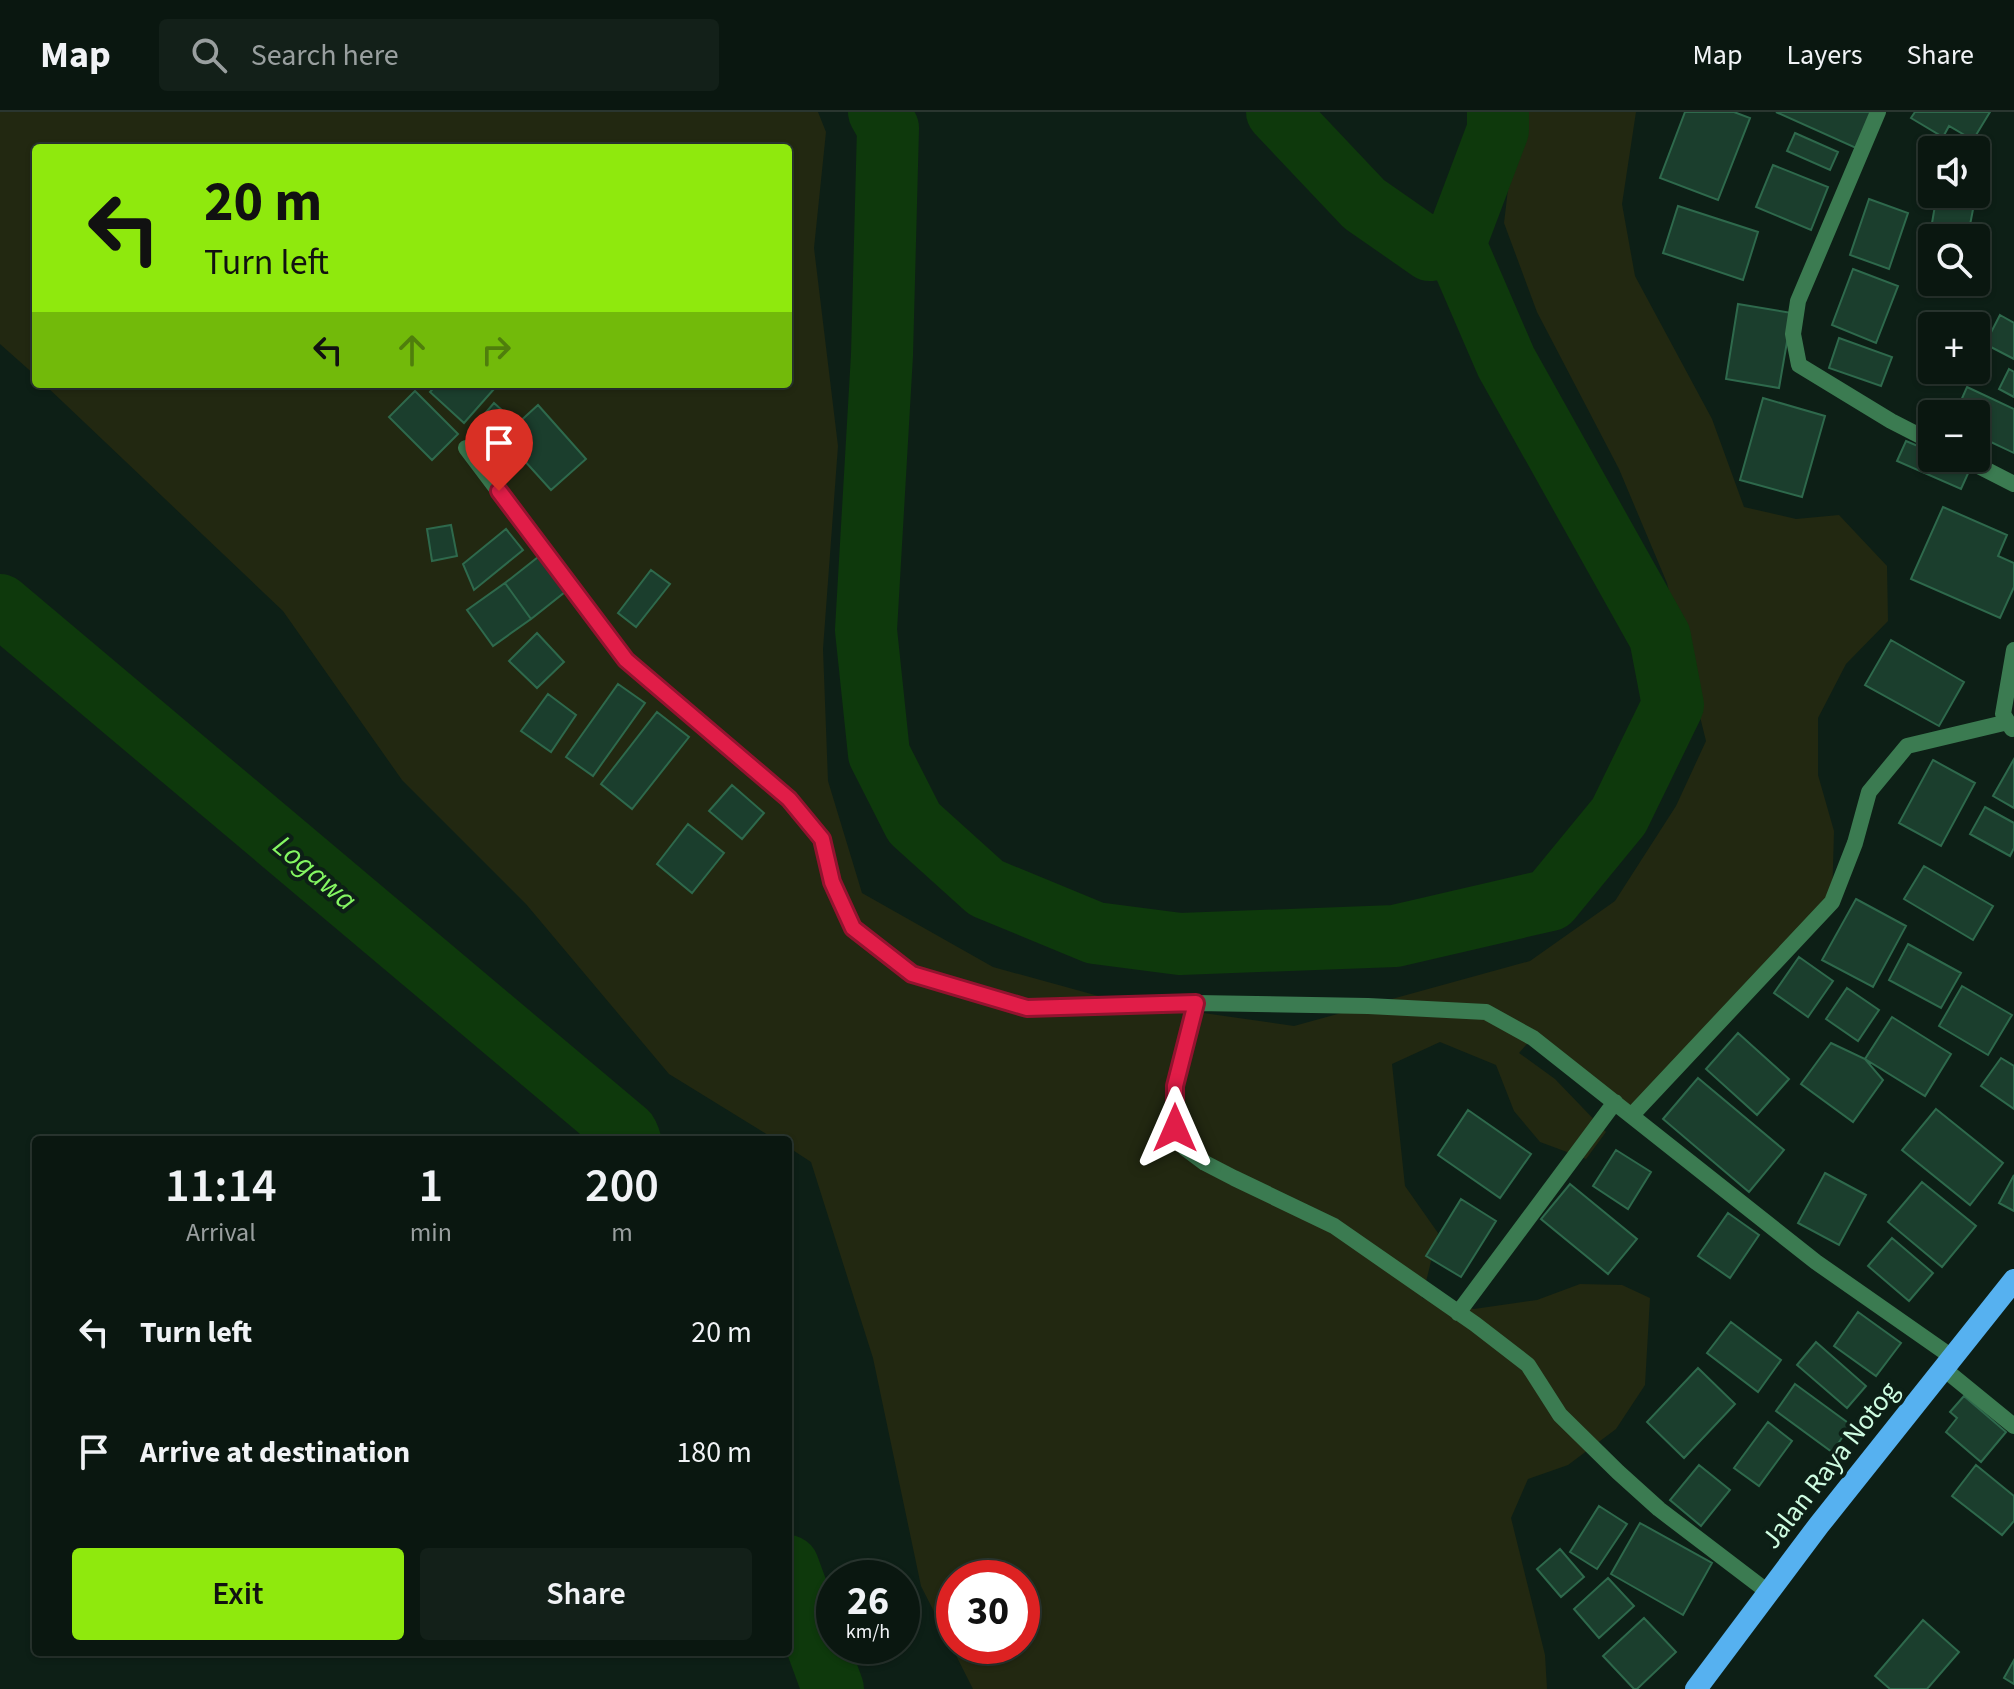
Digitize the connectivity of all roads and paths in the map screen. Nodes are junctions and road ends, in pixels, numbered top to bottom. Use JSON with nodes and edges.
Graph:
{"nodes":[{"id":1,"x":1878,"y":112,"type":"edge"},
{"id":2,"x":1918,"y":435,"type":"edge"},
{"id":3,"x":466,"y":448,"type":"dead end"},
{"id":4,"x":1990,"y":472,"type":"edge"},
{"id":5,"x":2014,"y":484,"type":"edge"},
{"id":6,"x":2014,"y":650,"type":"edge"},
{"id":7,"x":2011,"y":726,"type":"edge"},
{"id":8,"x":1196,"y":1003,"type":"junction"},
{"id":9,"x":1615,"y":1102,"type":"junction"},
{"id":10,"x":1632,"y":1115,"type":"junction"},
{"id":11,"x":2014,"y":1280,"type":"edge"},
{"id":12,"x":1458,"y":1313,"type":"junction"},
{"id":13,"x":1948,"y":1363,"type":"junction"},
{"id":14,"x":2014,"y":1426,"type":"edge"},
{"id":15,"x":1768,"y":1592,"type":"junction"},
{"id":16,"x":1696,"y":1689,"type":"edge"}],
"edges":[{"from":1,"to":2,"type":"street"},
{"from":3,"to":8,"type":"street"},
{"from":4,"to":5,"type":"street"},
{"from":6,"to":7,"type":"street"},
{"from":7,"to":10,"type":"street"},
{"from":8,"to":9,"type":"street"},
{"from":8,"to":12,"type":"street"},
{"from":9,"to":10,"type":"street"},
{"from":9,"to":12,"type":"street"},
{"from":10,"to":13,"type":"street"},
{"from":11,"to":13,"type":"highway","name":"Jalan Raya Notog"},
{"from":12,"to":15,"type":"street"},
{"from":13,"to":14,"type":"street"},
{"from":13,"to":15,"type":"highway","name":"Jalan Raya Notog"},
{"from":15,"to":16,"type":"highway","name":"Jalan Raya Notog"}]}
